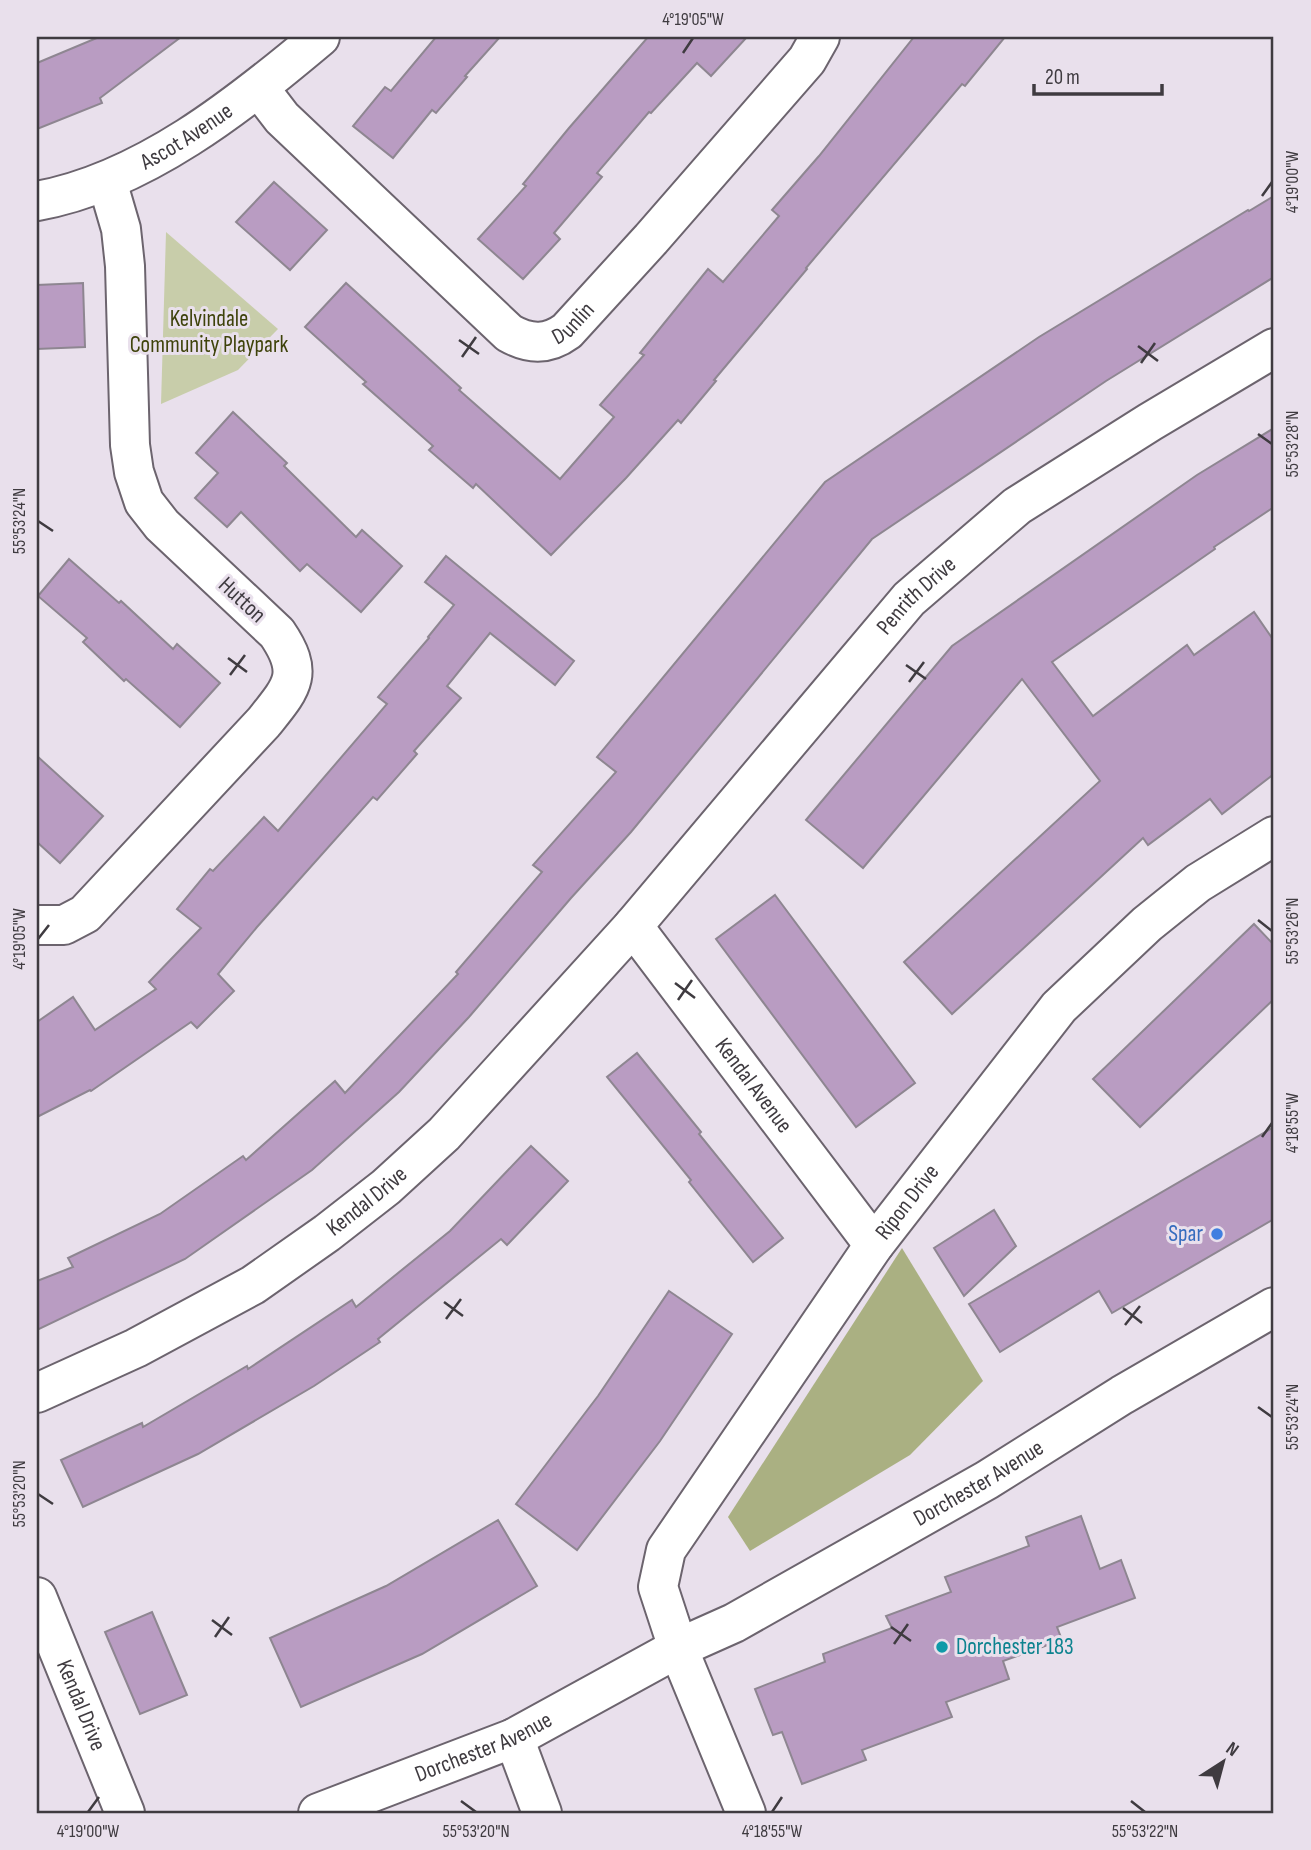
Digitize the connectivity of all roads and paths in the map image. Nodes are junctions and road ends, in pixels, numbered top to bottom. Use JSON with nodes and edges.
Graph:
{"nodes":[{"id":1,"x":320,"y":37,"type":"edge"},
{"id":2,"x":821,"y":37,"type":"edge"},
{"id":3,"x":259,"y":88,"type":"junction"},
{"id":4,"x":107,"y":181,"type":"junction"},
{"id":5,"x":37,"y":201,"type":"edge"},
{"id":6,"x":1274,"y":348,"type":"edge"},
{"id":7,"x":1274,"y":836,"type":"edge"},
{"id":8,"x":37,"y":925,"type":"edge"},
{"id":9,"x":633,"y":926,"type":"junction"},
{"id":10,"x":874,"y":1245,"type":"junction"},
{"id":11,"x":1274,"y":1307,"type":"edge"},
{"id":12,"x":37,"y":1393,"type":"edge"},
{"id":13,"x":37,"y":1597,"type":"edge"},
{"id":14,"x":678,"y":1648,"type":"junction"},
{"id":15,"x":514,"y":1738,"type":"junction"},
{"id":16,"x":125,"y":1813,"type":"edge"},
{"id":17,"x":318,"y":1813,"type":"edge"},
{"id":18,"x":542,"y":1813,"type":"edge"},
{"id":19,"x":746,"y":1813,"type":"edge"}],
"edges":[{"from":1,"to":3,"type":"street","name":"Ascot Avenue"},
{"from":2,"to":3,"type":"street","name":"Dunlin"},
{"from":3,"to":4,"type":"street","name":"Ascot Avenue"},
{"from":4,"to":5,"type":"street","name":"Ascot Avenue"},
{"from":4,"to":8,"type":"street","name":"Hutton"},
{"from":6,"to":9,"type":"street","name":"Penrith Drive"},
{"from":7,"to":10,"type":"street","name":"Ripon Drive"},
{"from":9,"to":10,"type":"street","name":"Kendal Avenue"},
{"from":9,"to":12,"type":"street","name":"Kendal Drive"},
{"from":10,"to":14,"type":"street","name":"Ripon Drive"},
{"from":11,"to":14,"type":"street","name":"Dorchester Avenue"},
{"from":13,"to":16,"type":"street","name":"Kendal Drive"},
{"from":14,"to":15,"type":"street","name":"Dorchester Avenue"},
{"from":14,"to":19,"type":"street"},
{"from":15,"to":17,"type":"street","name":"Dorchester Avenue"},
{"from":15,"to":18,"type":"street"}]}
